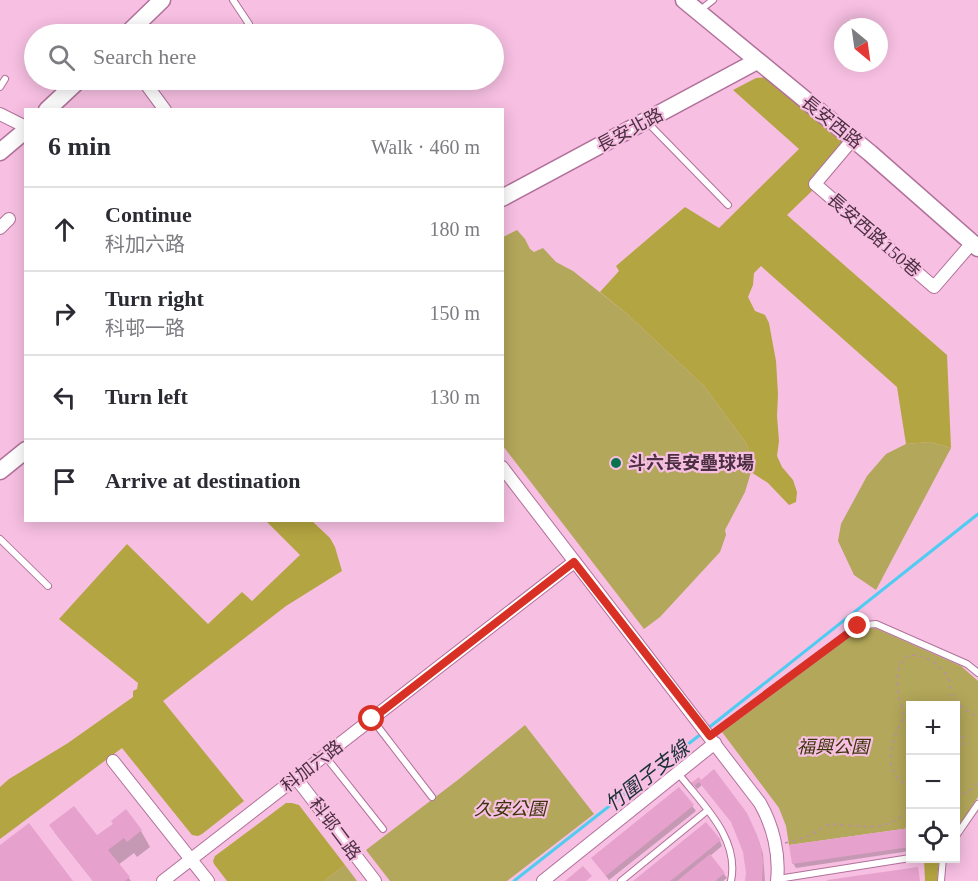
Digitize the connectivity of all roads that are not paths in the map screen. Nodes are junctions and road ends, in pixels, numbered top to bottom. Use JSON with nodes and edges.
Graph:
{"nodes":[{"id":1,"x":162,"y":0,"type":"edge"},
{"id":2,"x":233,"y":0,"type":"edge"},
{"id":3,"x":684,"y":0,"type":"edge"},
{"id":4,"x":712,"y":0,"type":"edge"},
{"id":5,"x":699,"y":12,"type":"junction"},
{"id":6,"x":138,"y":24,"type":"edge"},
{"id":7,"x":249,"y":24,"type":"edge"},
{"id":8,"x":757,"y":61,"type":"junction"},
{"id":9,"x":6,"y":79,"type":"dead end"},
{"id":10,"x":0,"y":87,"type":"edge"},
{"id":11,"x":68,"y":90,"type":"edge"},
{"id":12,"x":150,"y":90,"type":"edge"},
{"id":13,"x":49,"y":108,"type":"edge"},
{"id":14,"x":164,"y":108,"type":"edge"},
{"id":15,"x":0,"y":114,"type":"edge"},
{"id":16,"x":646,"y":121,"type":"junction"},
{"id":17,"x":24,"y":128,"type":"edge"},
{"id":18,"x":24,"y":131,"type":"edge"},
{"id":19,"x":853,"y":139,"type":"junction"},
{"id":20,"x":0,"y":152,"type":"edge"},
{"id":21,"x":504,"y":197,"type":"edge"},
{"id":22,"x":728,"y":205,"type":"dead end"},
{"id":23,"x":9,"y":219,"type":"dead end"},
{"id":24,"x":0,"y":228,"type":"edge"},
{"id":25,"x":975,"y":245,"type":"edge"},
{"id":26,"x":24,"y":452,"type":"edge"},
{"id":27,"x":504,"y":470,"type":"edge"},
{"id":28,"x":0,"y":471,"type":"edge"},
{"id":29,"x":0,"y":539,"type":"edge"},
{"id":30,"x":574,"y":562,"type":"junction"},
{"id":31,"x":48,"y":586,"type":"dead end"},
{"id":32,"x":978,"y":674,"type":"edge"},
{"id":33,"x":372,"y":719,"type":"junction"},
{"id":34,"x":713,"y":740,"type":"junction"},
{"id":35,"x":324,"y":756,"type":"junction"},
{"id":36,"x":113,"y":760,"type":"dead end"},
{"id":37,"x":678,"y":773,"type":"junction"},
{"id":38,"x":296,"y":778,"type":"junction"},
{"id":39,"x":432,"y":797,"type":"dead end"},
{"id":40,"x":978,"y":804,"type":"edge"},
{"id":41,"x":708,"y":810,"type":"junction"},
{"id":42,"x":383,"y":829,"type":"dead end"},
{"id":43,"x":960,"y":830,"type":"edge"},
{"id":44,"x":191,"y":859,"type":"junction"},
{"id":45,"x":906,"y":859,"type":"edge"},
{"id":46,"x":943,"y":863,"type":"edge"},
{"id":47,"x":777,"y":880,"type":"edge"},
{"id":48,"x":163,"y":881,"type":"edge"},
{"id":49,"x":208,"y":881,"type":"edge"},
{"id":50,"x":375,"y":881,"type":"edge"},
{"id":51,"x":543,"y":881,"type":"edge"},
{"id":52,"x":621,"y":881,"type":"edge"},
{"id":53,"x":731,"y":881,"type":"edge"},
{"id":54,"x":941,"y":881,"type":"edge"}],
"edges":[{"from":1,"to":6,"type":"street"},
{"from":2,"to":7,"type":"lane"},
{"from":3,"to":5,"type":"street","name":"長安西路"},
{"from":4,"to":5,"type":"lane"},
{"from":5,"to":8,"type":"street","name":"長安西路"},
{"from":8,"to":16,"type":"street","name":"長安北路"},
{"from":8,"to":19,"type":"street","name":"長安西路"},
{"from":9,"to":10,"type":"lane"},
{"from":11,"to":13,"type":"street"},
{"from":12,"to":14,"type":"street"},
{"from":15,"to":17,"type":"street"},
{"from":16,"to":21,"type":"street","name":"長安北路"},
{"from":16,"to":22,"type":"lane"},
{"from":18,"to":20,"type":"street"},
{"from":19,"to":25,"type":"street","name":"長安西路"},
{"from":19,"to":25,"type":"street","name":"長安西路150巷"},
{"from":23,"to":24,"type":"street"},
{"from":26,"to":28,"type":"street"},
{"from":27,"to":30,"type":"street"},
{"from":29,"to":31,"type":"lane"},
{"from":30,"to":33,"type":"street","name":"科加六路"},
{"from":30,"to":34,"type":"street"},
{"from":32,"to":34,"type":"lane"},
{"from":33,"to":35,"type":"street","name":"科加六路"},
{"from":33,"to":39,"type":"lane"},
{"from":34,"to":37,"type":"street"},
{"from":34,"to":47,"type":"street"},
{"from":35,"to":38,"type":"street","name":"科加六路"},
{"from":35,"to":42,"type":"lane"},
{"from":36,"to":44,"type":"street"},
{"from":37,"to":41,"type":"lane"},
{"from":37,"to":51,"type":"street"},
{"from":38,"to":44,"type":"street","name":"科加六路"},
{"from":38,"to":50,"type":"street","name":"科邨二路"},
{"from":40,"to":43,"type":"lane"},
{"from":41,"to":52,"type":"lane"},
{"from":41,"to":53,"type":"lane"},
{"from":44,"to":48,"type":"street","name":"科加六路"},
{"from":44,"to":49,"type":"street"},
{"from":45,"to":47,"type":"lane"},
{"from":46,"to":54,"type":"lane"}]}
